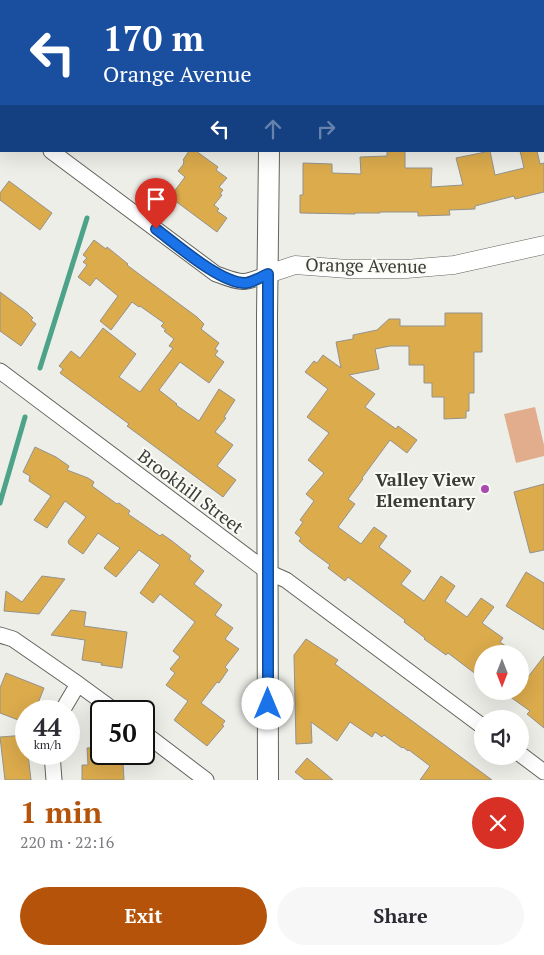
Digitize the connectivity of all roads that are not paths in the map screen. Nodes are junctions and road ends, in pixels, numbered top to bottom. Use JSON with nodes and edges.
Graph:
{"nodes":[{"id":1,"x":52,"y":152,"type":"edge"},
{"id":2,"x":269,"y":152,"type":"edge"},
{"id":3,"x":544,"y":245,"type":"edge"},
{"id":4,"x":268,"y":274,"type":"junction"},
{"id":5,"x":0,"y":371,"type":"edge"},
{"id":6,"x":268,"y":572,"type":"junction"},
{"id":7,"x":0,"y":635,"type":"edge"},
{"id":8,"x":78,"y":684,"type":"junction"},
{"id":9,"x":69,"y":700,"type":"edge"},
{"id":10,"x":100,"y":700,"type":"edge"},
{"id":11,"x":474,"y":720,"type":"edge"},
{"id":12,"x":155,"y":741,"type":"edge"},
{"id":13,"x":529,"y":761,"type":"edge"},
{"id":14,"x":53,"y":765,"type":"edge"},
{"id":15,"x":544,"y":772,"type":"edge"},
{"id":16,"x":54,"y":780,"type":"edge"},
{"id":17,"x":206,"y":780,"type":"edge"},
{"id":18,"x":268,"y":780,"type":"edge"}],
"edges":[{"from":1,"to":4,"type":"street","name":"Orange Avenue"},
{"from":2,"to":4,"type":"main road"},
{"from":3,"to":4,"type":"street","name":"Orange Avenue"},
{"from":4,"to":6,"type":"main road"},
{"from":5,"to":6,"type":"street","name":"Brookhill Street"},
{"from":6,"to":11,"type":"street","name":"Brookhill Street"},
{"from":6,"to":18,"type":"main road"},
{"from":7,"to":8,"type":"street"},
{"from":8,"to":9,"type":"street"},
{"from":8,"to":10,"type":"street"},
{"from":12,"to":17,"type":"street"},
{"from":13,"to":15,"type":"street"},
{"from":14,"to":16,"type":"street"}]}
